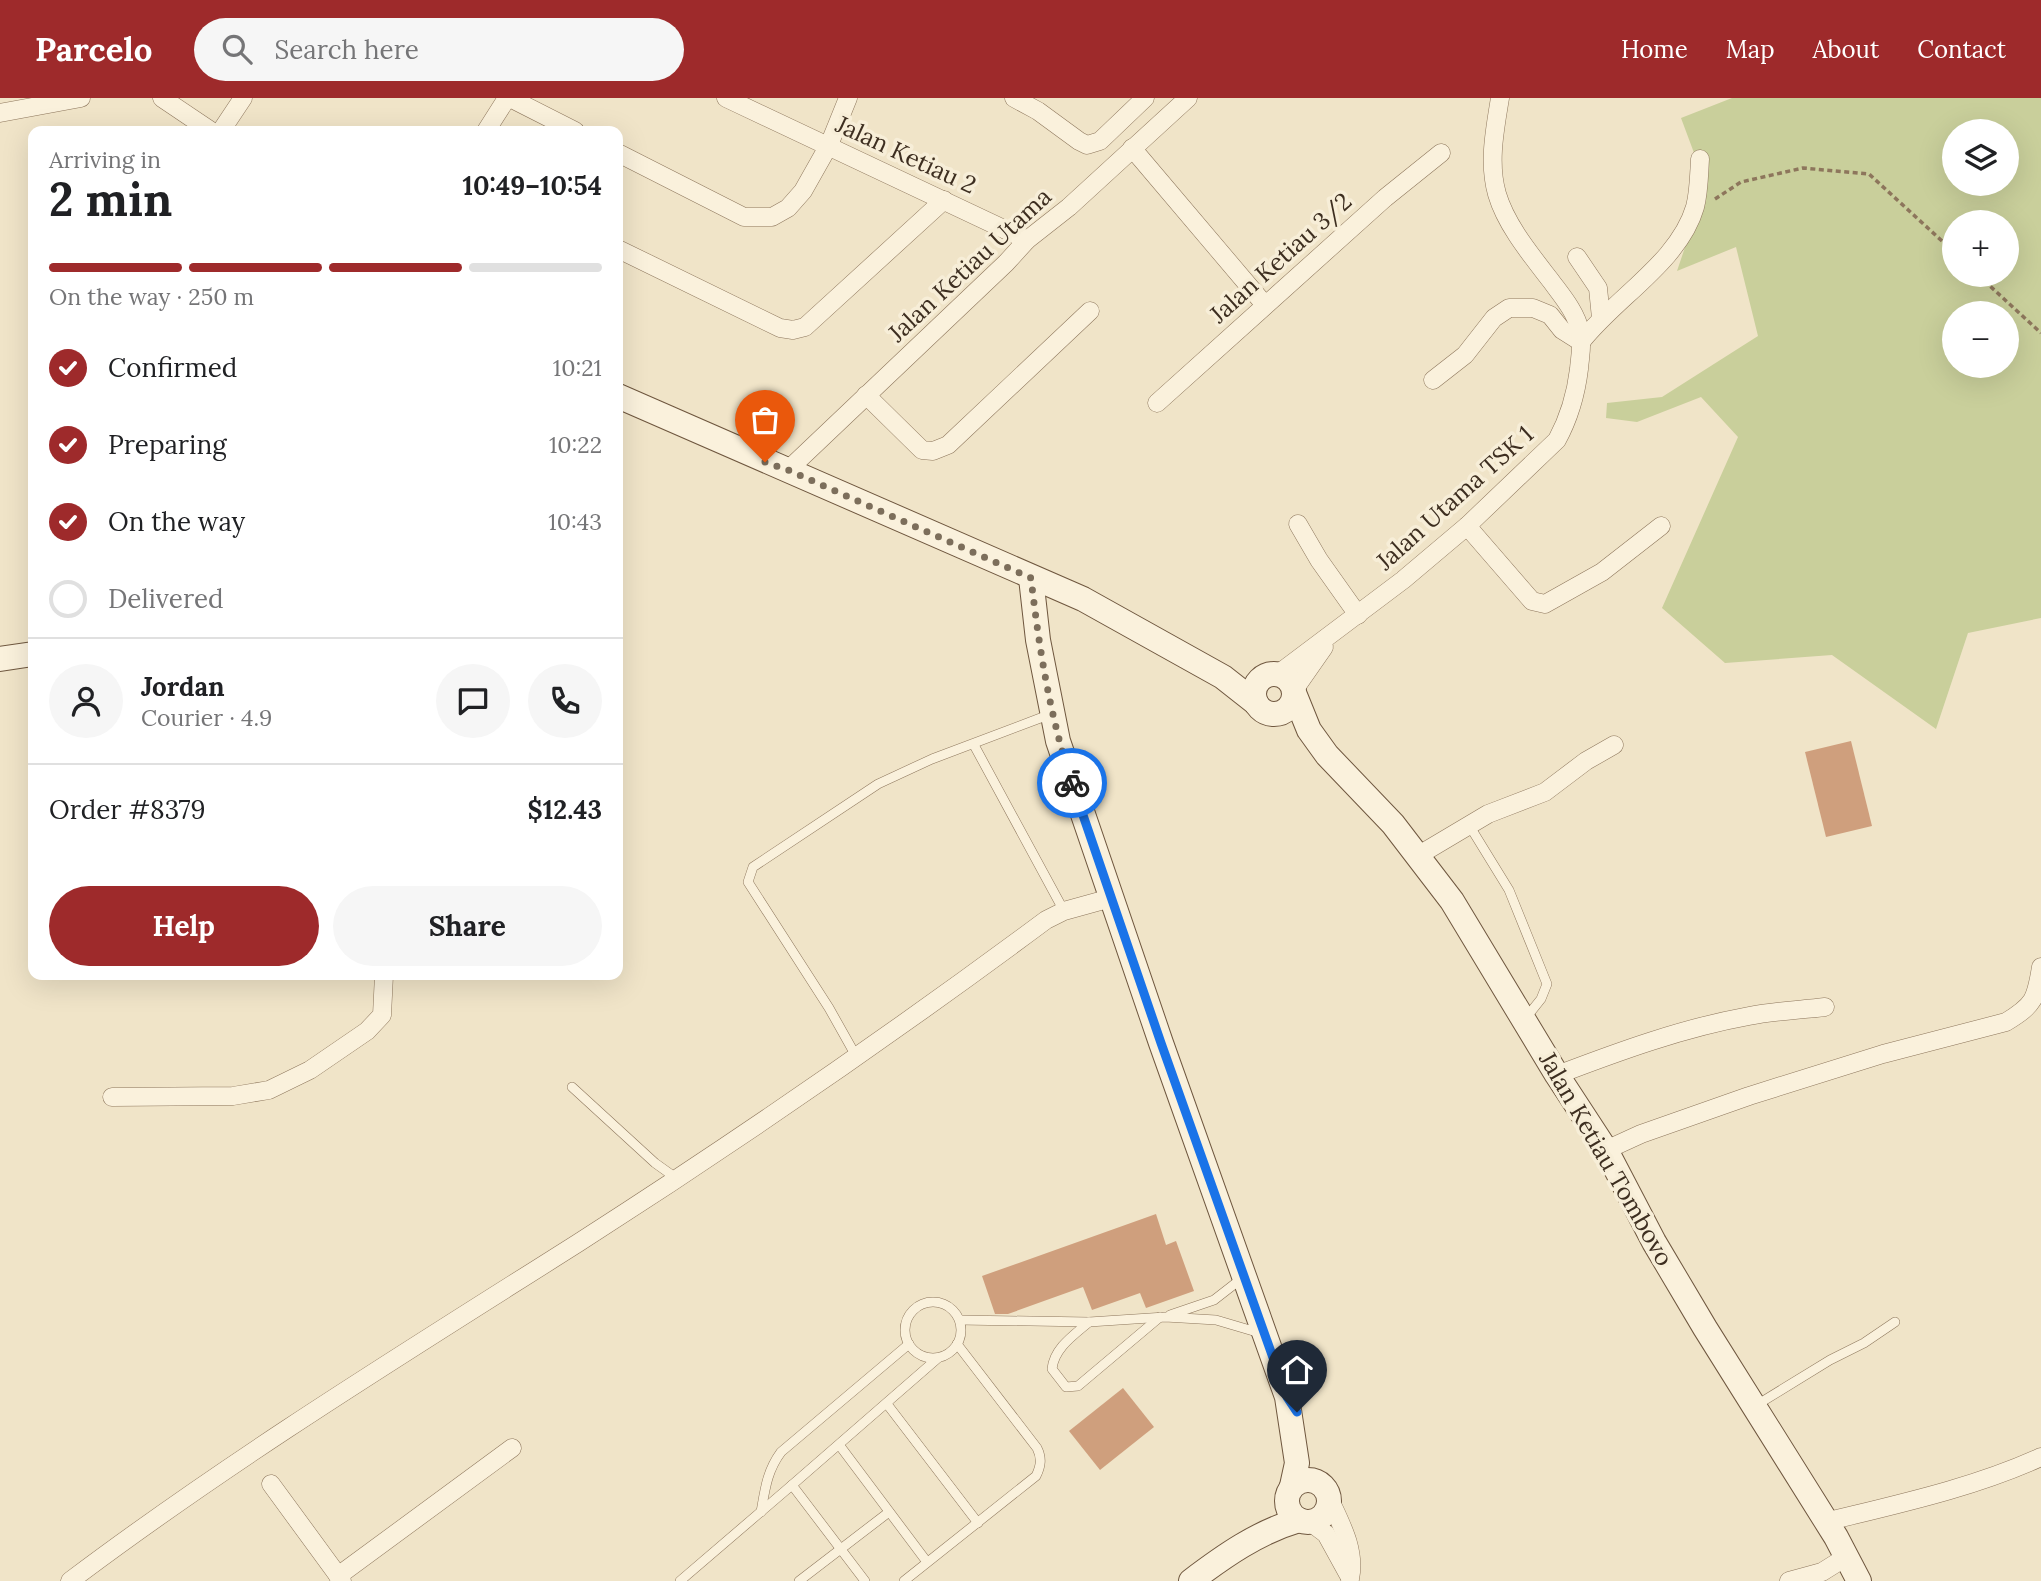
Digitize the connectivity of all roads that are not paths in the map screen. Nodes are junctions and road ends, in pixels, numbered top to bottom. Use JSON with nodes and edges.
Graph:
{"nodes":[{"id":1,"x":81,"y":98,"type":"edge"},
{"id":2,"x":163,"y":98,"type":"edge"},
{"id":3,"x":243,"y":98,"type":"edge"},
{"id":4,"x":508,"y":98,"type":"edge"},
{"id":5,"x":726,"y":98,"type":"edge"},
{"id":6,"x":848,"y":98,"type":"edge"},
{"id":7,"x":1014,"y":98,"type":"edge"},
{"id":8,"x":1145,"y":98,"type":"edge"},
{"id":9,"x":1188,"y":98,"type":"edge"},
{"id":10,"x":1500,"y":98,"type":"edge"},
{"id":11,"x":0,"y":113,"type":"edge"},
{"id":12,"x":204,"y":126,"type":"edge"},
{"id":13,"x":224,"y":126,"type":"edge"},
{"id":14,"x":489,"y":126,"type":"edge"},
{"id":15,"x":565,"y":126,"type":"edge"},
{"id":16,"x":829,"y":145,"type":"junction"},
{"id":17,"x":1132,"y":148,"type":"junction"},
{"id":18,"x":1441,"y":153,"type":"dead end"},
{"id":19,"x":623,"y":156,"type":"edge"},
{"id":20,"x":1700,"y":159,"type":"dead end"},
{"id":21,"x":944,"y":200,"type":"junction"},
{"id":22,"x":1027,"y":240,"type":"junction"},
{"id":23,"x":623,"y":251,"type":"edge"},
{"id":24,"x":1577,"y":257,"type":"dead end"},
{"id":25,"x":1265,"y":305,"type":"junction"},
{"id":26,"x":1090,"y":311,"type":"dead end"},
{"id":27,"x":1601,"y":318,"type":"junction"},
{"id":28,"x":1581,"y":342,"type":"junction"},
{"id":29,"x":1433,"y":380,"type":"dead end"},
{"id":30,"x":866,"y":395,"type":"junction"},
{"id":31,"x":623,"y":398,"type":"edge"},
{"id":32,"x":1157,"y":403,"type":"dead end"},
{"id":33,"x":788,"y":470,"type":"junction"},
{"id":34,"x":1298,"y":524,"type":"dead end"},
{"id":35,"x":1467,"y":526,"type":"junction"},
{"id":36,"x":1661,"y":526,"type":"dead end"},
{"id":37,"x":1031,"y":578,"type":"junction"},
{"id":38,"x":1358,"y":615,"type":"junction"},
{"id":39,"x":28,"y":655,"type":"edge"},
{"id":40,"x":0,"y":659,"type":"edge"},
{"id":41,"x":1197,"y":662,"type":"junction"},
{"id":42,"x":1283,"y":683,"type":"junction"},
{"id":43,"x":1263,"y":709,"type":"junction"},
{"id":44,"x":1053,"y":714,"type":"junction"},
{"id":45,"x":974,"y":745,"type":"junction"},
{"id":46,"x":1614,"y":745,"type":"dead end"},
{"id":47,"x":1327,"y":755,"type":"junction"},
{"id":48,"x":1469,"y":825,"type":"junction"},
{"id":49,"x":1419,"y":855,"type":"junction"},
{"id":50,"x":1111,"y":898,"type":"junction"},
{"id":51,"x":1064,"y":911,"type":"junction"},
{"id":52,"x":2041,"y":967,"type":"edge"},
{"id":53,"x":384,"y":980,"type":"edge"},
{"id":54,"x":1825,"y":1007,"type":"dead end"},
{"id":55,"x":1525,"y":1019,"type":"junction"},
{"id":56,"x":856,"y":1056,"type":"junction"},
{"id":57,"x":1557,"y":1075,"type":"junction"},
{"id":58,"x":572,"y":1087,"type":"dead end"},
{"id":59,"x":112,"y":1097,"type":"dead end"},
{"id":60,"x":1606,"y":1150,"type":"junction"},
{"id":61,"x":676,"y":1178,"type":"junction"},
{"id":62,"x":1244,"y":1275,"type":"junction"},
{"id":63,"x":1163,"y":1317,"type":"junction"},
{"id":64,"x":960,"y":1320,"type":"junction"},
{"id":65,"x":1089,"y":1322,"type":"junction"},
{"id":66,"x":1895,"y":1322,"type":"dead end"},
{"id":67,"x":1265,"y":1335,"type":"junction"},
{"id":68,"x":909,"y":1344,"type":"junction"},
{"id":69,"x":957,"y":1344,"type":"junction"},
{"id":70,"x":938,"y":1358,"type":"junction"},
{"id":71,"x":1287,"y":1397,"type":"junction"},
{"id":72,"x":887,"y":1404,"type":"junction"},
{"id":73,"x":1754,"y":1407,"type":"junction"},
{"id":74,"x":840,"y":1446,"type":"junction"},
{"id":75,"x":512,"y":1448,"type":"dead end"},
{"id":76,"x":2041,"y":1457,"type":"edge"},
{"id":77,"x":271,"y":1484,"type":"dead end"},
{"id":78,"x":792,"y":1485,"type":"junction"},
{"id":79,"x":1290,"y":1492,"type":"junction"},
{"id":80,"x":1326,"y":1492,"type":"junction"},
{"id":81,"x":889,"y":1511,"type":"junction"},
{"id":82,"x":761,"y":1512,"type":"junction"},
{"id":83,"x":1304,"y":1521,"type":"junction"},
{"id":84,"x":1825,"y":1522,"type":"junction"},
{"id":85,"x":978,"y":1523,"type":"junction"},
{"id":86,"x":840,"y":1549,"type":"junction"},
{"id":87,"x":1224,"y":1556,"type":"junction"},
{"id":88,"x":1846,"y":1557,"type":"junction"},
{"id":89,"x":928,"y":1562,"type":"junction"},
{"id":90,"x":1822,"y":1577,"type":"edge"},
{"id":91,"x":340,"y":1578,"type":"edge"},
{"id":92,"x":1350,"y":1580,"type":"edge"},
{"id":93,"x":70,"y":1581,"type":"edge"},
{"id":94,"x":680,"y":1581,"type":"edge"},
{"id":95,"x":799,"y":1581,"type":"edge"},
{"id":96,"x":865,"y":1581,"type":"edge"},
{"id":97,"x":904,"y":1581,"type":"edge"},
{"id":98,"x":1191,"y":1581,"type":"edge"},
{"id":99,"x":1789,"y":1581,"type":"edge"},
{"id":100,"x":1859,"y":1581,"type":"edge"}],
"edges":[{"from":1,"to":11,"type":"street"},
{"from":2,"to":12,"type":"street"},
{"from":3,"to":13,"type":"street"},
{"from":4,"to":14,"type":"street"},
{"from":4,"to":15,"type":"street"},
{"from":5,"to":16,"type":"street","name":"Jalan Ketiau 2"},
{"from":6,"to":16,"type":"street"},
{"from":7,"to":8,"type":"street"},
{"from":9,"to":17,"type":"street","name":"Jalan Ketiau Utama"},
{"from":10,"to":28,"type":"street","name":"Jalan Utama TSK 1"},
{"from":16,"to":19,"type":"street"},
{"from":16,"to":21,"type":"street","name":"Jalan Ketiau 2"},
{"from":17,"to":22,"type":"street","name":"Jalan Ketiau Utama"},
{"from":17,"to":25,"type":"street"},
{"from":18,"to":25,"type":"street","name":"Jalan Ketiau 3/2"},
{"from":20,"to":27,"type":"street"},
{"from":21,"to":22,"type":"street","name":"Jalan Ketiau 2"},
{"from":21,"to":23,"type":"street"},
{"from":22,"to":30,"type":"street","name":"Jalan Ketiau Utama"},
{"from":24,"to":27,"type":"street"},
{"from":25,"to":32,"type":"street","name":"Jalan Ketiau 3/2"},
{"from":26,"to":30,"type":"street"},
{"from":27,"to":28,"type":"street"},
{"from":28,"to":29,"type":"street"},
{"from":28,"to":35,"type":"street","name":"Jalan Utama TSK 1"},
{"from":30,"to":33,"type":"street","name":"Jalan Ketiau Utama"},
{"from":31,"to":33,"type":"street","name":"Jalan Ketiau Tombovo"},
{"from":33,"to":37,"type":"street","name":"Jalan Ketiau Tombovo"},
{"from":34,"to":38,"type":"street"},
{"from":35,"to":36,"type":"street"},
{"from":35,"to":38,"type":"street","name":"Jalan Utama TSK 1"},
{"from":37,"to":41,"type":"street","name":"Jalan Ketiau Tombovo"},
{"from":37,"to":44,"type":"street"},
{"from":38,"to":42,"type":"street","name":"Jalan Utama TSK 1"},
{"from":39,"to":40,"type":"street"},
{"from":41,"to":42,"type":"street","name":"Jalan Ketiau Tombovo"},
{"from":41,"to":43,"type":"street","name":"Jalan Ketiau Tombovo"},
{"from":42,"to":43,"type":"street"},
{"from":42,"to":43,"type":"street"},
{"from":42,"to":47,"type":"street","name":"Jalan Ketiau Tombovo"},
{"from":43,"to":47,"type":"street","name":"Jalan Ketiau Tombovo"},
{"from":44,"to":45,"type":"lane"},
{"from":44,"to":50,"type":"street"},
{"from":45,"to":51,"type":"lane"},
{"from":45,"to":56,"type":"lane"},
{"from":46,"to":48,"type":"street"},
{"from":47,"to":49,"type":"street","name":"Jalan Ketiau Tombovo"},
{"from":48,"to":49,"type":"street"},
{"from":48,"to":55,"type":"lane"},
{"from":49,"to":55,"type":"street","name":"Jalan Ketiau Tombovo"},
{"from":50,"to":51,"type":"street"},
{"from":50,"to":62,"type":"street"},
{"from":51,"to":56,"type":"street"},
{"from":52,"to":60,"type":"street"},
{"from":53,"to":59,"type":"street"},
{"from":54,"to":57,"type":"street"},
{"from":55,"to":57,"type":"street","name":"Jalan Ketiau Tombovo"},
{"from":56,"to":61,"type":"street"},
{"from":57,"to":60,"type":"street","name":"Jalan Ketiau Tombovo"},
{"from":58,"to":61,"type":"lane"},
{"from":60,"to":73,"type":"street","name":"Jalan Ketiau Tombovo"},
{"from":61,"to":93,"type":"street"},
{"from":62,"to":63,"type":"lane"},
{"from":62,"to":67,"type":"street"},
{"from":63,"to":65,"type":"lane"},
{"from":63,"to":65,"type":"lane"},
{"from":63,"to":67,"type":"lane"},
{"from":64,"to":65,"type":"lane"},
{"from":64,"to":68,"type":"lane"},
{"from":64,"to":69,"type":"lane"},
{"from":66,"to":73,"type":"lane"},
{"from":67,"to":71,"type":"street"},
{"from":68,"to":70,"type":"lane"},
{"from":68,"to":82,"type":"lane"},
{"from":69,"to":70,"type":"lane"},
{"from":69,"to":85,"type":"lane"},
{"from":70,"to":72,"type":"lane"},
{"from":71,"to":79,"type":"street"},
{"from":71,"to":80,"type":"street"},
{"from":72,"to":74,"type":"lane"},
{"from":72,"to":85,"type":"lane"},
{"from":73,"to":84,"type":"street","name":"Jalan Ketiau Tombovo"},
{"from":74,"to":78,"type":"lane"},
{"from":74,"to":81,"type":"lane"},
{"from":75,"to":91,"type":"street"},
{"from":76,"to":84,"type":"street"},
{"from":77,"to":91,"type":"street"},
{"from":78,"to":82,"type":"lane"},
{"from":78,"to":86,"type":"lane"},
{"from":79,"to":80,"type":"street"},
{"from":79,"to":83,"type":"street"},
{"from":79,"to":87,"type":"street"},
{"from":80,"to":83,"type":"street"},
{"from":80,"to":92,"type":"street"},
{"from":81,"to":86,"type":"lane"},
{"from":81,"to":89,"type":"lane"},
{"from":82,"to":94,"type":"lane"},
{"from":83,"to":87,"type":"street"},
{"from":83,"to":92,"type":"street"},
{"from":84,"to":88,"type":"street","name":"Jalan Ketiau Tombovo"},
{"from":85,"to":89,"type":"lane"},
{"from":86,"to":95,"type":"lane"},
{"from":86,"to":96,"type":"lane"},
{"from":87,"to":98,"type":"street"},
{"from":88,"to":90,"type":"street"},
{"from":88,"to":100,"type":"street","name":"Jalan Ketiau Tombovo"},
{"from":89,"to":97,"type":"lane"},
{"from":90,"to":99,"type":"street"}]}
